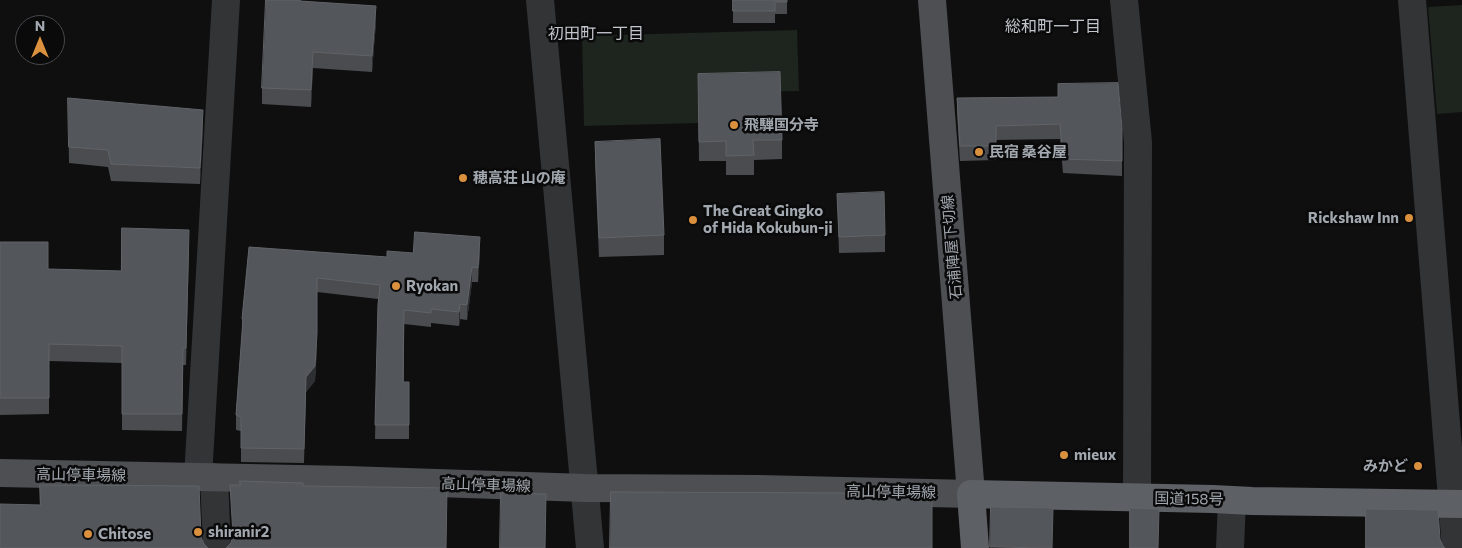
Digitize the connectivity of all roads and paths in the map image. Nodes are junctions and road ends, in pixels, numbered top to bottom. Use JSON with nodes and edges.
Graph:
{"nodes":[{"id":1,"x":226,"y":0,"type":"edge"},
{"id":2,"x":540,"y":0,"type":"edge"},
{"id":3,"x":932,"y":0,"type":"edge"},
{"id":4,"x":1124,"y":0,"type":"edge"},
{"id":5,"x":1412,"y":0,"type":"edge"},
{"id":6,"x":0,"y":473,"type":"edge"},
{"id":7,"x":206,"y":477,"type":"junction"},
{"id":8,"x":584,"y":488,"type":"junction"},
{"id":9,"x":971,"y":494,"type":"junction"},
{"id":10,"x":1137,"y":498,"type":"junction"},
{"id":11,"x":1232,"y":500,"type":"junction"},
{"id":12,"x":1458,"y":504,"type":"edge"},
{"id":13,"x":218,"y":548,"type":"edge"},
{"id":14,"x":590,"y":548,"type":"edge"},
{"id":15,"x":975,"y":548,"type":"edge"},
{"id":16,"x":1230,"y":548,"type":"edge"},
{"id":17,"x":1456,"y":548,"type":"edge"}],
"edges":[{"from":1,"to":7,"type":"street"},
{"from":2,"to":8,"type":"street"},
{"from":3,"to":9,"type":"main road","name":"石浦陣屋下切線"},
{"from":4,"to":10,"type":"street"},
{"from":5,"to":12,"type":"street"},
{"from":6,"to":7,"type":"main road","name":"高山停車場線"},
{"from":7,"to":8,"type":"main road","name":"高山停車場線"},
{"from":7,"to":13,"type":"street"},
{"from":8,"to":9,"type":"main road","name":"高山停車場線"},
{"from":8,"to":14,"type":"street"},
{"from":9,"to":10,"type":"highway","name":"国道158号"},
{"from":9,"to":15,"type":"highway"},
{"from":10,"to":11,"type":"highway","name":"国道158号"},
{"from":11,"to":12,"type":"highway","name":"国道158号"},
{"from":11,"to":16,"type":"street"},
{"from":12,"to":17,"type":"street"}]}
